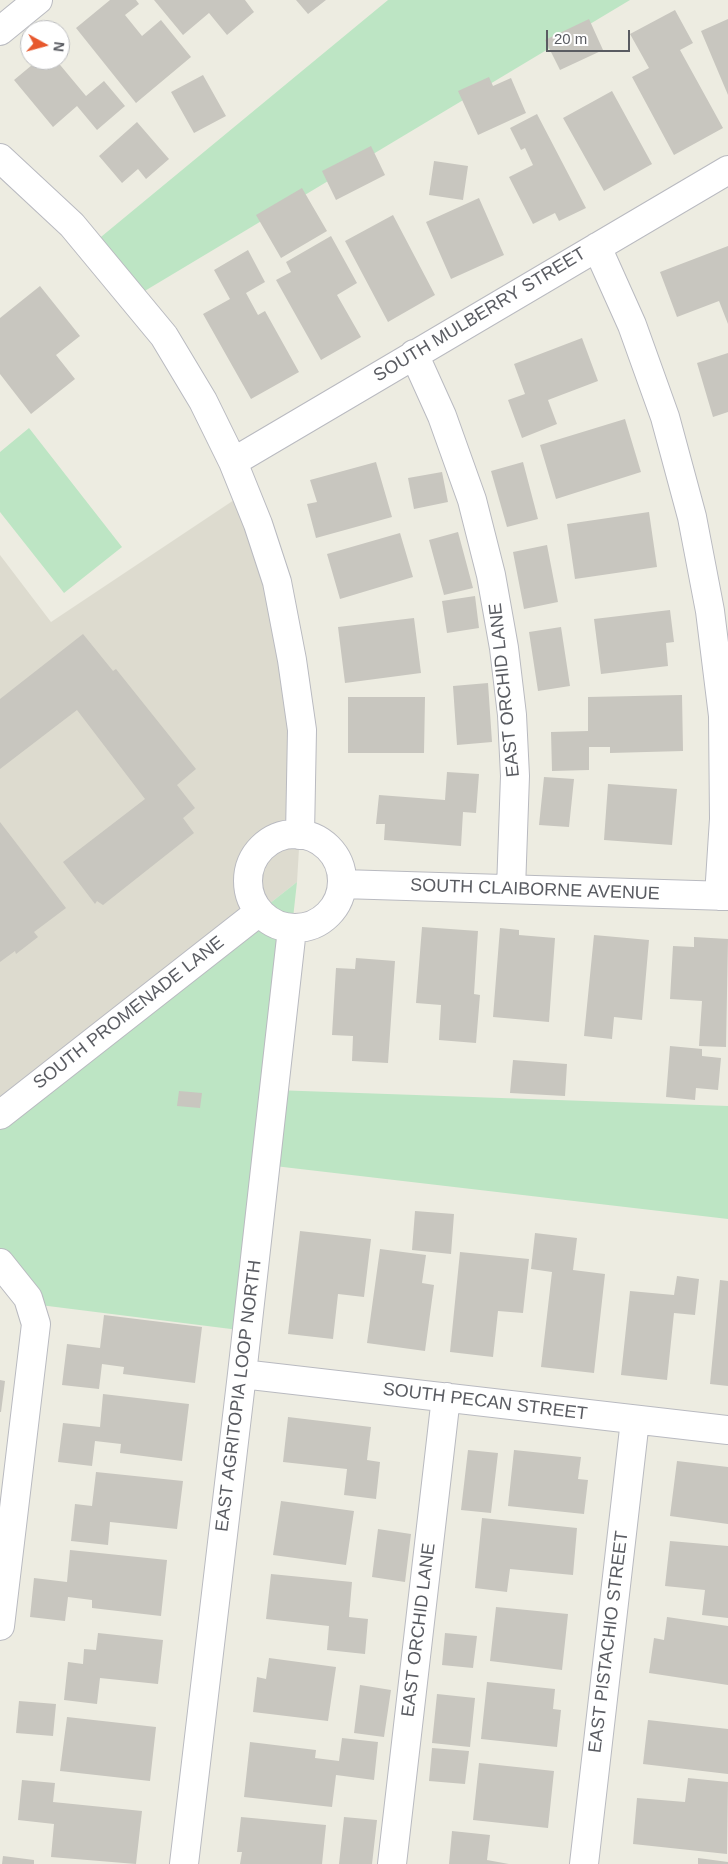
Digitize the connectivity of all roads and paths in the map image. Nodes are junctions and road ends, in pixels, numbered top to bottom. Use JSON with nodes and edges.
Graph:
{"nodes":[{"id":1,"x":38,"y":0,"type":"edge"},
{"id":2,"x":0,"y":31,"type":"edge"},
{"id":3,"x":0,"y":158,"type":"edge"},
{"id":4,"x":728,"y":170,"type":"edge"},
{"id":5,"x":596,"y":247,"type":"junction"},
{"id":6,"x":414,"y":354,"type":"junction"},
{"id":7,"x":234,"y":462,"type":"junction"},
{"id":8,"x":300,"y":834,"type":"junction"},
{"id":9,"x":342,"y":884,"type":"junction"},
{"id":10,"x":511,"y":889,"type":"junction"},
{"id":11,"x":724,"y":896,"type":"edge"},
{"id":12,"x":259,"y":912,"type":"junction"},
{"id":13,"x":292,"y":928,"type":"junction"},
{"id":14,"x":0,"y":1115,"type":"edge"},
{"id":15,"x":0,"y":1263,"type":"edge"},
{"id":16,"x":242,"y":1374,"type":"junction"},
{"id":17,"x":446,"y":1396,"type":"junction"},
{"id":18,"x":635,"y":1420,"type":"junction"},
{"id":19,"x":728,"y":1430,"type":"edge"},
{"id":20,"x":0,"y":1626,"type":"edge"},
{"id":21,"x":184,"y":1864,"type":"edge"},
{"id":22,"x":392,"y":1864,"type":"edge"},
{"id":23,"x":584,"y":1864,"type":"edge"}],
"edges":[{"from":1,"to":2,"type":"street"},
{"from":3,"to":7,"type":"street"},
{"from":4,"to":5,"type":"street","name":"SOUTH MULBERRY STREET"},
{"from":5,"to":6,"type":"street","name":"SOUTH MULBERRY STREET"},
{"from":5,"to":11,"type":"street"},
{"from":6,"to":7,"type":"street","name":"SOUTH MULBERRY STREET"},
{"from":6,"to":10,"type":"street","name":"EAST ORCHID LANE"},
{"from":7,"to":8,"type":"street"},
{"from":8,"to":9,"type":"street"},
{"from":8,"to":12,"type":"street"},
{"from":9,"to":10,"type":"street","name":"SOUTH CLAIBORNE AVENUE"},
{"from":9,"to":13,"type":"street"},
{"from":10,"to":11,"type":"street","name":"SOUTH CLAIBORNE AVENUE"},
{"from":12,"to":13,"type":"street"},
{"from":12,"to":14,"type":"street","name":"SOUTH PROMENADE LANE"},
{"from":13,"to":16,"type":"street","name":"EAST AGRITOPIA LOOP NORTH"},
{"from":15,"to":20,"type":"street"},
{"from":16,"to":17,"type":"street","name":"SOUTH PECAN STREET"},
{"from":16,"to":21,"type":"street","name":"EAST AGRITOPIA LOOP NORTH"},
{"from":17,"to":18,"type":"street","name":"SOUTH PECAN STREET"},
{"from":17,"to":22,"type":"street","name":"EAST ORCHID LANE"},
{"from":18,"to":19,"type":"street","name":"SOUTH PECAN STREET"},
{"from":18,"to":23,"type":"street","name":"EAST PISTACHIO STREET"}]}
